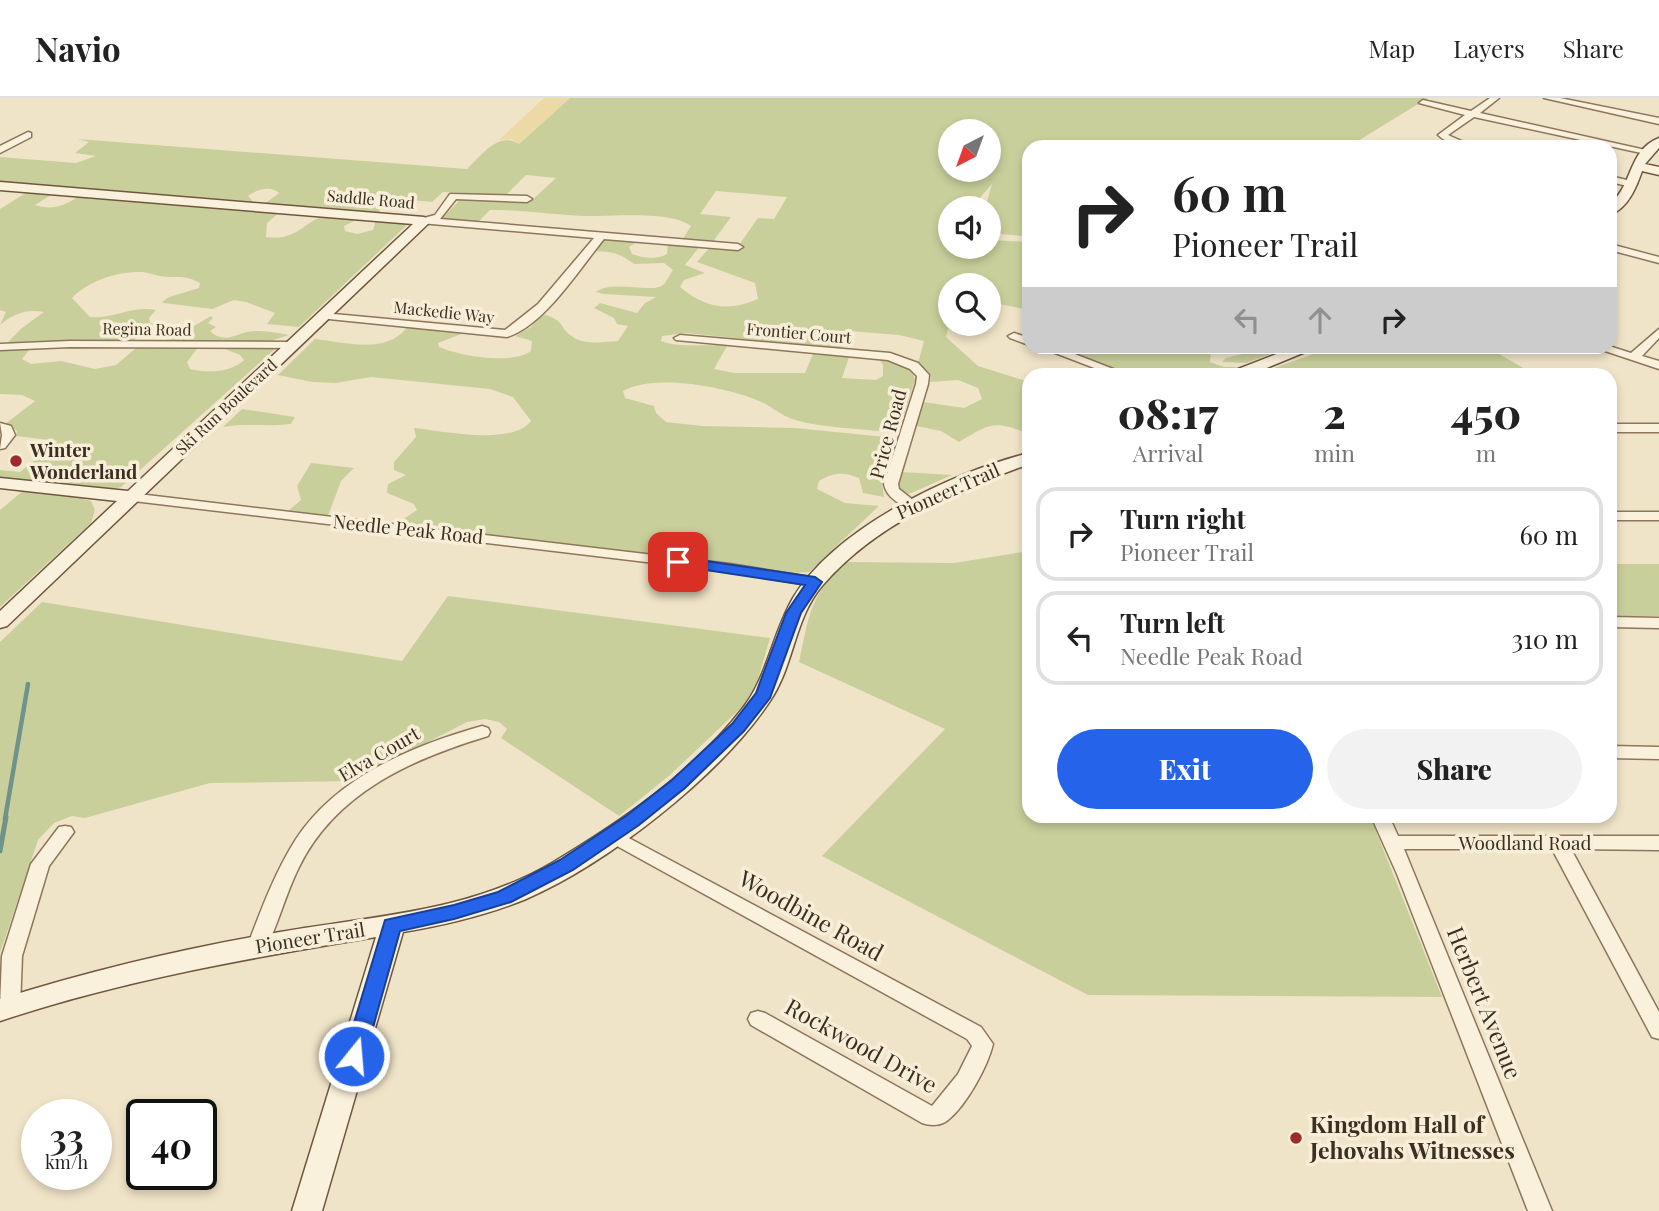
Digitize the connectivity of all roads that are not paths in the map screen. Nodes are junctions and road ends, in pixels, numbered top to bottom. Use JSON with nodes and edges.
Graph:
{"nodes":[{"id":1,"x":1495,"y":98,"type":"edge"},
{"id":2,"x":1548,"y":98,"type":"edge"},
{"id":3,"x":1423,"y":103,"type":"dead end"},
{"id":4,"x":1472,"y":113,"type":"junction"},
{"id":5,"x":1659,"y":121,"type":"edge"},
{"id":6,"x":28,"y":135,"type":"dead end"},
{"id":7,"x":1450,"y":140,"type":"edge"},
{"id":8,"x":1596,"y":140,"type":"edge"},
{"id":9,"x":1659,"y":142,"type":"edge"},
{"id":10,"x":1617,"y":145,"type":"edge"},
{"id":11,"x":0,"y":150,"type":"edge"},
{"id":12,"x":1646,"y":151,"type":"junction"},
{"id":13,"x":1636,"y":166,"type":"junction"},
{"id":14,"x":1659,"y":171,"type":"edge"},
{"id":15,"x":1617,"y":181,"type":"edge"},
{"id":16,"x":1632,"y":184,"type":"junction"},
{"id":17,"x":0,"y":186,"type":"edge"},
{"id":18,"x":527,"y":199,"type":"dead end"},
{"id":19,"x":1617,"y":205,"type":"edge"},
{"id":20,"x":425,"y":221,"type":"junction"},
{"id":21,"x":601,"y":236,"type":"junction"},
{"id":22,"x":738,"y":247,"type":"dead end"},
{"id":23,"x":1617,"y":249,"type":"edge"},
{"id":24,"x":1659,"y":260,"type":"edge"},
{"id":25,"x":323,"y":316,"type":"junction"},
{"id":26,"x":1657,"y":336,"type":"edge"},
{"id":27,"x":1014,"y":337,"type":"dead end"},
{"id":28,"x":680,"y":338,"type":"dead end"},
{"id":29,"x":1022,"y":340,"type":"edge"},
{"id":30,"x":293,"y":345,"type":"junction"},
{"id":31,"x":0,"y":347,"type":"edge"},
{"id":32,"x":1617,"y":353,"type":"edge"},
{"id":33,"x":1064,"y":354,"type":"edge"},
{"id":34,"x":1292,"y":354,"type":"edge"},
{"id":35,"x":1633,"y":358,"type":"junction"},
{"id":36,"x":1659,"y":365,"type":"edge"},
{"id":37,"x":914,"y":366,"type":"joint"},
{"id":38,"x":1103,"y":368,"type":"edge"},
{"id":39,"x":1255,"y":368,"type":"edge"},
{"id":40,"x":0,"y":427,"type":"edge"},
{"id":41,"x":1617,"y":428,"type":"edge"},
{"id":42,"x":1659,"y":428,"type":"edge"},
{"id":43,"x":0,"y":445,"type":"edge"},
{"id":44,"x":1022,"y":460,"type":"edge"},
{"id":45,"x":0,"y":483,"type":"edge"},
{"id":46,"x":130,"y":498,"type":"junction"},
{"id":47,"x":911,"y":504,"type":"junction"},
{"id":48,"x":1617,"y":516,"type":"edge"},
{"id":49,"x":1659,"y":516,"type":"edge"},
{"id":50,"x":815,"y":582,"type":"junction"},
{"id":51,"x":0,"y":622,"type":"edge"},
{"id":52,"x":1617,"y":622,"type":"edge"},
{"id":53,"x":1659,"y":622,"type":"edge"},
{"id":54,"x":482,"y":732,"type":"dead end"},
{"id":55,"x":1617,"y":752,"type":"edge"},
{"id":56,"x":1659,"y":752,"type":"edge"},
{"id":57,"x":1383,"y":823,"type":"edge"},
{"id":58,"x":65,"y":832,"type":"dead end"},
{"id":59,"x":612,"y":835,"type":"junction"},
{"id":60,"x":1391,"y":842,"type":"junction"},
{"id":61,"x":1558,"y":843,"type":"junction"},
{"id":62,"x":1659,"y":843,"type":"edge"},
{"id":63,"x":391,"y":925,"type":"junction"},
{"id":64,"x":257,"y":947,"type":"junction"},
{"id":65,"x":5,"y":1008,"type":"edge"},
{"id":66,"x":758,"y":1019,"type":"dead end"},
{"id":67,"x":1659,"y":1031,"type":"edge"},
{"id":68,"x":983,"y":1044,"type":"joint"},
{"id":69,"x":307,"y":1211,"type":"edge"},
{"id":70,"x":1540,"y":1211,"type":"edge"}],
"edges":[{"from":1,"to":4,"type":"street"},
{"from":2,"to":5,"type":"street"},
{"from":3,"to":4,"type":"street"},
{"from":4,"to":7,"type":"street"},
{"from":4,"to":8,"type":"street"},
{"from":6,"to":11,"type":"street"},
{"from":9,"to":12,"type":"street"},
{"from":10,"to":12,"type":"street"},
{"from":12,"to":13,"type":"street"},
{"from":13,"to":14,"type":"street"},
{"from":13,"to":16,"type":"street"},
{"from":15,"to":16,"type":"street"},
{"from":16,"to":19,"type":"street"},
{"from":17,"to":20,"type":"street","name":"Saddle Road"},
{"from":18,"to":20,"type":"street","name":"Ski Run Boulevard"},
{"from":20,"to":21,"type":"street","name":"Saddle Road"},
{"from":20,"to":25,"type":"street","name":"Ski Run Boulevard"},
{"from":21,"to":22,"type":"street","name":"Saddle Road"},
{"from":21,"to":25,"type":"street","name":"Mackedie Way"},
{"from":23,"to":24,"type":"street"},
{"from":25,"to":30,"type":"street","name":"Ski Run Boulevard"},
{"from":26,"to":35,"type":"street"},
{"from":27,"to":29,"type":"street"},
{"from":28,"to":37,"type":"street","name":"Frontier Court"},
{"from":30,"to":31,"type":"street","name":"Regina Road"},
{"from":30,"to":46,"type":"street","name":"Ski Run Boulevard"},
{"from":32,"to":35,"type":"street"},
{"from":33,"to":38,"type":"street"},
{"from":34,"to":39,"type":"street"},
{"from":35,"to":36,"type":"street"},
{"from":37,"to":47,"type":"street","name":"Price Road"},
{"from":40,"to":43,"type":"street"},
{"from":41,"to":42,"type":"street"},
{"from":44,"to":47,"type":"street","name":"Pioneer Trail"},
{"from":45,"to":46,"type":"street","name":"Needle Peak Road"},
{"from":46,"to":50,"type":"street","name":"Needle Peak Road"},
{"from":46,"to":51,"type":"street","name":"Ski Run Boulevard"},
{"from":47,"to":50,"type":"street","name":"Pioneer Trail"},
{"from":48,"to":49,"type":"street"},
{"from":50,"to":59,"type":"street","name":"Pioneer Trail"},
{"from":52,"to":53,"type":"street"},
{"from":54,"to":64,"type":"street","name":"Elva Court"},
{"from":55,"to":56,"type":"street"},
{"from":57,"to":60,"type":"street","name":"Herbert Avenue"},
{"from":58,"to":65,"type":"street"},
{"from":59,"to":63,"type":"street","name":"Pioneer Trail"},
{"from":59,"to":68,"type":"street","name":"Woodbine Road"},
{"from":60,"to":61,"type":"street","name":"Woodland Road"},
{"from":60,"to":70,"type":"street","name":"Herbert Avenue"},
{"from":61,"to":62,"type":"street","name":"Woodland Road"},
{"from":61,"to":67,"type":"street"},
{"from":63,"to":64,"type":"street","name":"Pioneer Trail"},
{"from":63,"to":69,"type":"street"},
{"from":64,"to":65,"type":"street","name":"Pioneer Trail"},
{"from":66,"to":68,"type":"street","name":"Rockwood Drive"}]}
